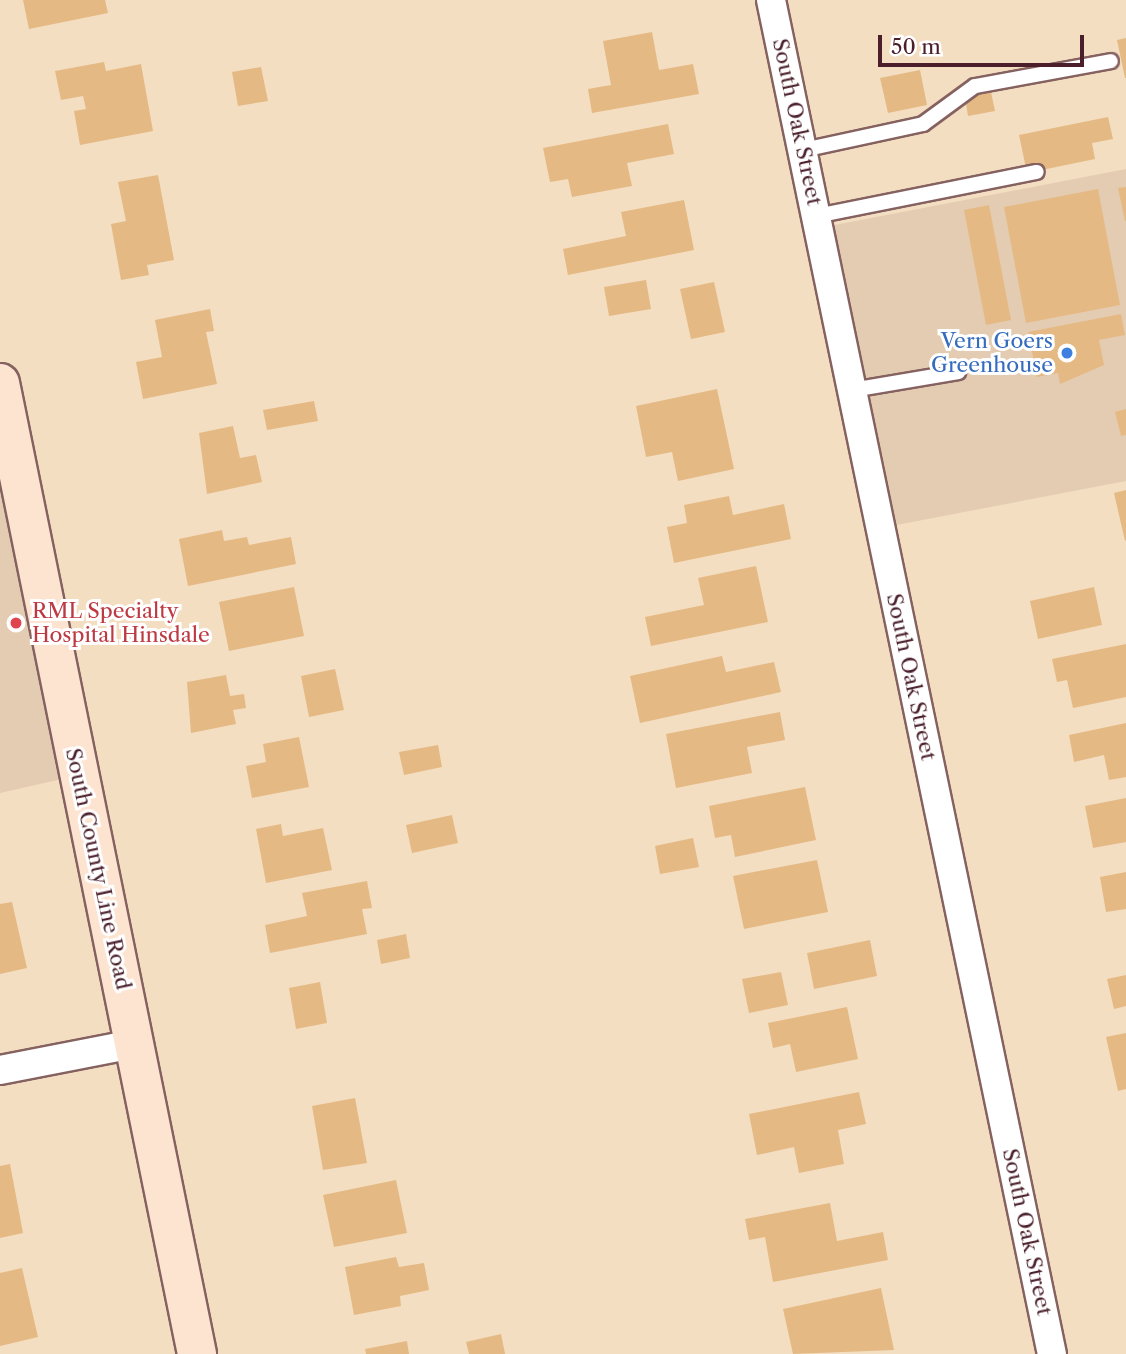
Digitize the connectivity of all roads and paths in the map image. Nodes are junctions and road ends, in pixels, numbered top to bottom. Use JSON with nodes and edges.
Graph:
{"nodes":[{"id":1,"x":771,"y":0,"type":"edge"},
{"id":2,"x":1111,"y":61,"type":"dead end"},
{"id":3,"x":803,"y":150,"type":"junction"},
{"id":4,"x":1037,"y":172,"type":"dead end"},
{"id":5,"x":816,"y":216,"type":"junction"},
{"id":6,"x":958,"y":372,"type":"dead end"},
{"id":7,"x":0,"y":383,"type":"edge"},
{"id":8,"x":852,"y":390,"type":"junction"},
{"id":9,"x":134,"y":1044,"type":"junction"},
{"id":10,"x":0,"y":1070,"type":"edge"},
{"id":11,"x":197,"y":1354,"type":"edge"},
{"id":12,"x":1052,"y":1354,"type":"edge"}],
"edges":[{"from":1,"to":3,"type":"street","name":"South Oak Street"},
{"from":2,"to":3,"type":"lane"},
{"from":3,"to":5,"type":"street","name":"South Oak Street"},
{"from":4,"to":5,"type":"lane"},
{"from":5,"to":8,"type":"street","name":"South Oak Street"},
{"from":6,"to":8,"type":"lane"},
{"from":7,"to":9,"type":"main road","name":"South County Line Road"},
{"from":8,"to":12,"type":"street","name":"South Oak Street"},
{"from":9,"to":10,"type":"street"},
{"from":9,"to":11,"type":"main road","name":"South County Line Road"}]}
